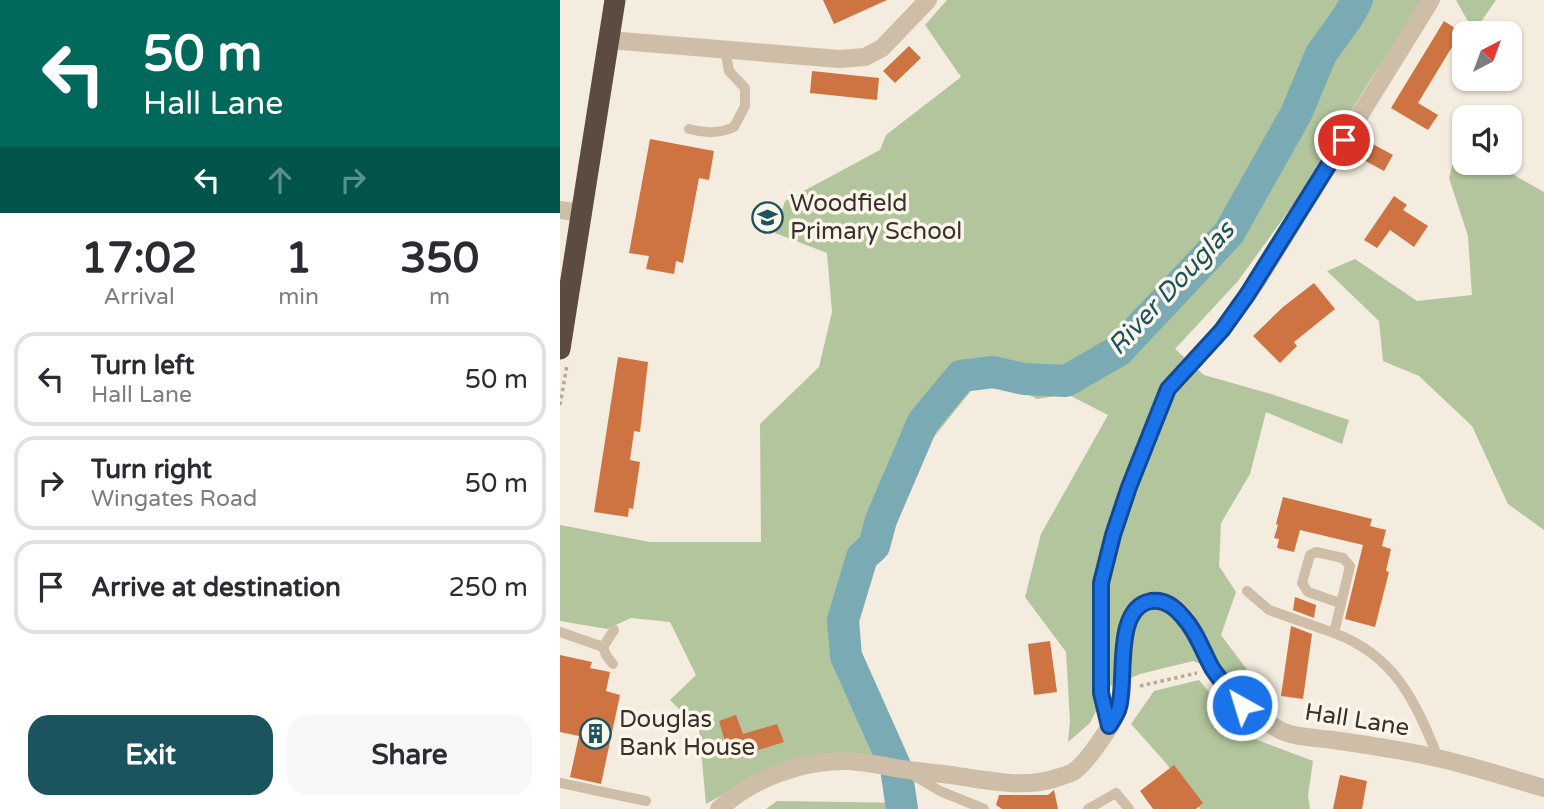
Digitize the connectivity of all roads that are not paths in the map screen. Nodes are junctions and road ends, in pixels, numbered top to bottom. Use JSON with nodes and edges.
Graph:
{"nodes":[{"id":1,"x":615,"y":0,"type":"edge"},
{"id":2,"x":928,"y":0,"type":"edge"},
{"id":3,"x":1431,"y":0,"type":"edge"},
{"id":4,"x":609,"y":40,"type":"junction"},
{"id":5,"x":725,"y":49,"type":"junction"},
{"id":6,"x":689,"y":129,"type":"dead end"},
{"id":7,"x":560,"y":210,"type":"edge"},
{"id":8,"x":583,"y":213,"type":"junction"},
{"id":9,"x":560,"y":349,"type":"edge"},
{"id":10,"x":1247,"y":592,"type":"dead end"},
{"id":11,"x":1340,"y":603,"type":"junction"},
{"id":12,"x":614,"y":631,"type":"dead end"},
{"id":13,"x":560,"y":632,"type":"edge"},
{"id":14,"x":1334,"y":634,"type":"junction"},
{"id":15,"x":603,"y":647,"type":"junction"},
{"id":16,"x":613,"y":664,"type":"dead end"},
{"id":17,"x":1109,"y":726,"type":"junction"},
{"id":18,"x":1437,"y":758,"type":"junction"},
{"id":19,"x":894,"y":768,"type":"junction"},
{"id":20,"x":560,"y":783,"type":"edge"},
{"id":21,"x":1544,"y":788,"type":"edge"},
{"id":22,"x":646,"y":801,"type":"dead end"},
{"id":23,"x":719,"y":809,"type":"edge"},
{"id":24,"x":984,"y":809,"type":"edge"},
{"id":25,"x":1088,"y":809,"type":"edge"},
{"id":26,"x":1129,"y":809,"type":"edge"}],
"edges":[{"from":1,"to":4,"type":"highway"},
{"from":2,"to":5,"type":"street"},
{"from":3,"to":17,"type":"street"},
{"from":4,"to":5,"type":"street"},
{"from":4,"to":8,"type":"highway"},
{"from":5,"to":6,"type":"lane"},
{"from":7,"to":8,"type":"street"},
{"from":8,"to":9,"type":"highway"},
{"from":10,"to":14,"type":"lane"},
{"from":11,"to":11,"type":"lane"},
{"from":11,"to":14,"type":"lane"},
{"from":12,"to":15,"type":"lane"},
{"from":13,"to":15,"type":"lane"},
{"from":14,"to":18,"type":"lane"},
{"from":15,"to":16,"type":"lane"},
{"from":17,"to":18,"type":"street","name":"Hall Lane"},
{"from":17,"to":19,"type":"street","name":"Hall Lane"},
{"from":18,"to":21,"type":"street","name":"Hall Lane"},
{"from":19,"to":23,"type":"street","name":"Hall Lane"},
{"from":19,"to":24,"type":"lane"},
{"from":20,"to":22,"type":"lane"},
{"from":25,"to":26,"type":"lane"}]}
